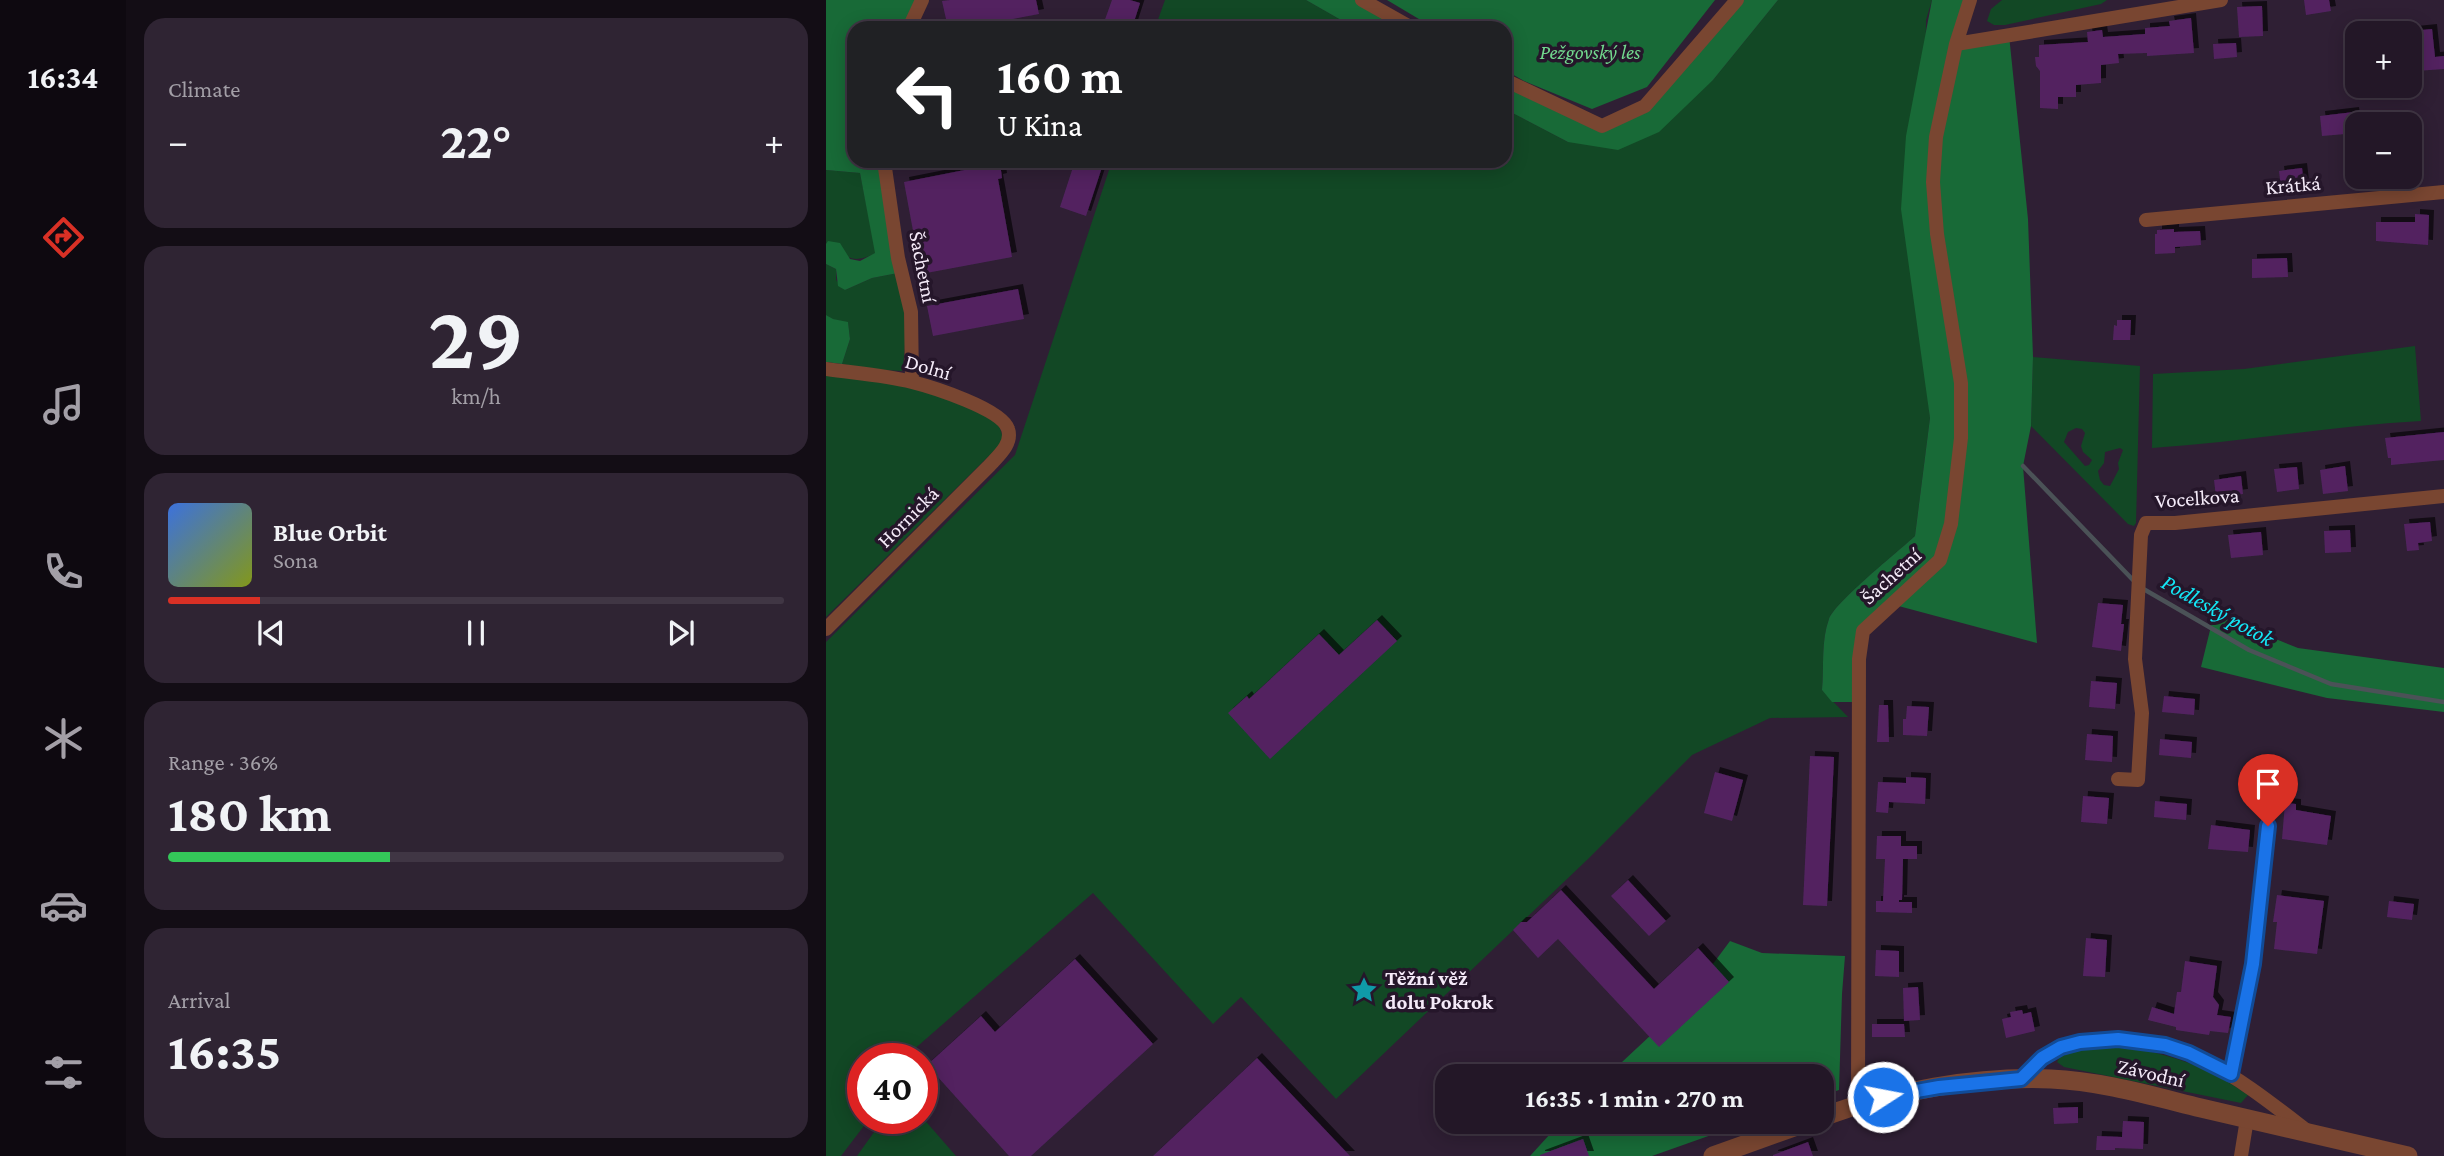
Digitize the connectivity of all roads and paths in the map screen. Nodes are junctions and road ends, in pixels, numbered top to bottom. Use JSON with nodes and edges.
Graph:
{"nodes":[{"id":1,"x":922,"y":0,"type":"edge"},
{"id":2,"x":1362,"y":0,"type":"edge"},
{"id":3,"x":1737,"y":0,"type":"edge"},
{"id":4,"x":1970,"y":0,"type":"edge"},
{"id":5,"x":2221,"y":0,"type":"edge"},
{"id":6,"x":912,"y":21,"type":"edge"},
{"id":7,"x":1400,"y":21,"type":"edge"},
{"id":8,"x":1956,"y":44,"type":"junction"},
{"id":9,"x":1512,"y":83,"type":"edge"},
{"id":10,"x":885,"y":168,"type":"edge"},
{"id":11,"x":2444,"y":192,"type":"edge"},
{"id":12,"x":2146,"y":220,"type":"dead end"},
{"id":13,"x":826,"y":369,"type":"edge"},
{"id":14,"x":912,"y":382,"type":"junction"},
{"id":15,"x":1008,"y":429,"type":"joint"},
{"id":16,"x":2444,"y":496,"type":"edge"},
{"id":17,"x":826,"y":629,"type":"edge"},
{"id":18,"x":2118,"y":779,"type":"dead end"},
{"id":19,"x":2268,"y":826,"type":"dead end"},
{"id":20,"x":2231,"y":1074,"type":"junction"},
{"id":21,"x":2021,"y":1079,"type":"junction"},
{"id":22,"x":1857,"y":1104,"type":"junction"},
{"id":23,"x":1834,"y":1113,"type":"edge"},
{"id":24,"x":2247,"y":1119,"type":"junction"},
{"id":25,"x":2310,"y":1133,"type":"junction"},
{"id":26,"x":1774,"y":1134,"type":"edge"},
{"id":27,"x":2383,"y":1153,"type":"edge"},
{"id":28,"x":1713,"y":1156,"type":"edge"},
{"id":29,"x":2241,"y":1156,"type":"edge"},
{"id":30,"x":2408,"y":1156,"type":"edge"}],
"edges":[{"from":1,"to":6,"type":"street"},
{"from":2,"to":7,"type":"street"},
{"from":3,"to":9,"type":"street"},
{"from":4,"to":8,"type":"street","name":"Šachetní"},
{"from":5,"to":8,"type":"street"},
{"from":8,"to":22,"type":"street","name":"Šachetní"},
{"from":10,"to":14,"type":"street","name":"Šachetní"},
{"from":11,"to":12,"type":"street","name":"Krátká"},
{"from":13,"to":14,"type":"street","name":"Dolní"},
{"from":14,"to":15,"type":"street","name":"Dolní"},
{"from":15,"to":17,"type":"street","name":"Hornická"},
{"from":16,"to":18,"type":"street","name":"Vocelkova"},
{"from":19,"to":20,"type":"street"},
{"from":20,"to":21,"type":"street","name":"Závodní"},
{"from":20,"to":25,"type":"street","name":"Závodní"},
{"from":21,"to":22,"type":"street","name":"Závodní"},
{"from":21,"to":24,"type":"street","name":"Závodní"},
{"from":22,"to":23,"type":"street","name":"Závodní"},
{"from":24,"to":25,"type":"street","name":"Závodní"},
{"from":24,"to":29,"type":"street"},
{"from":25,"to":27,"type":"street","name":"Závodní"},
{"from":26,"to":28,"type":"street"},
{"from":27,"to":30,"type":"street","name":"Závodní"}]}
